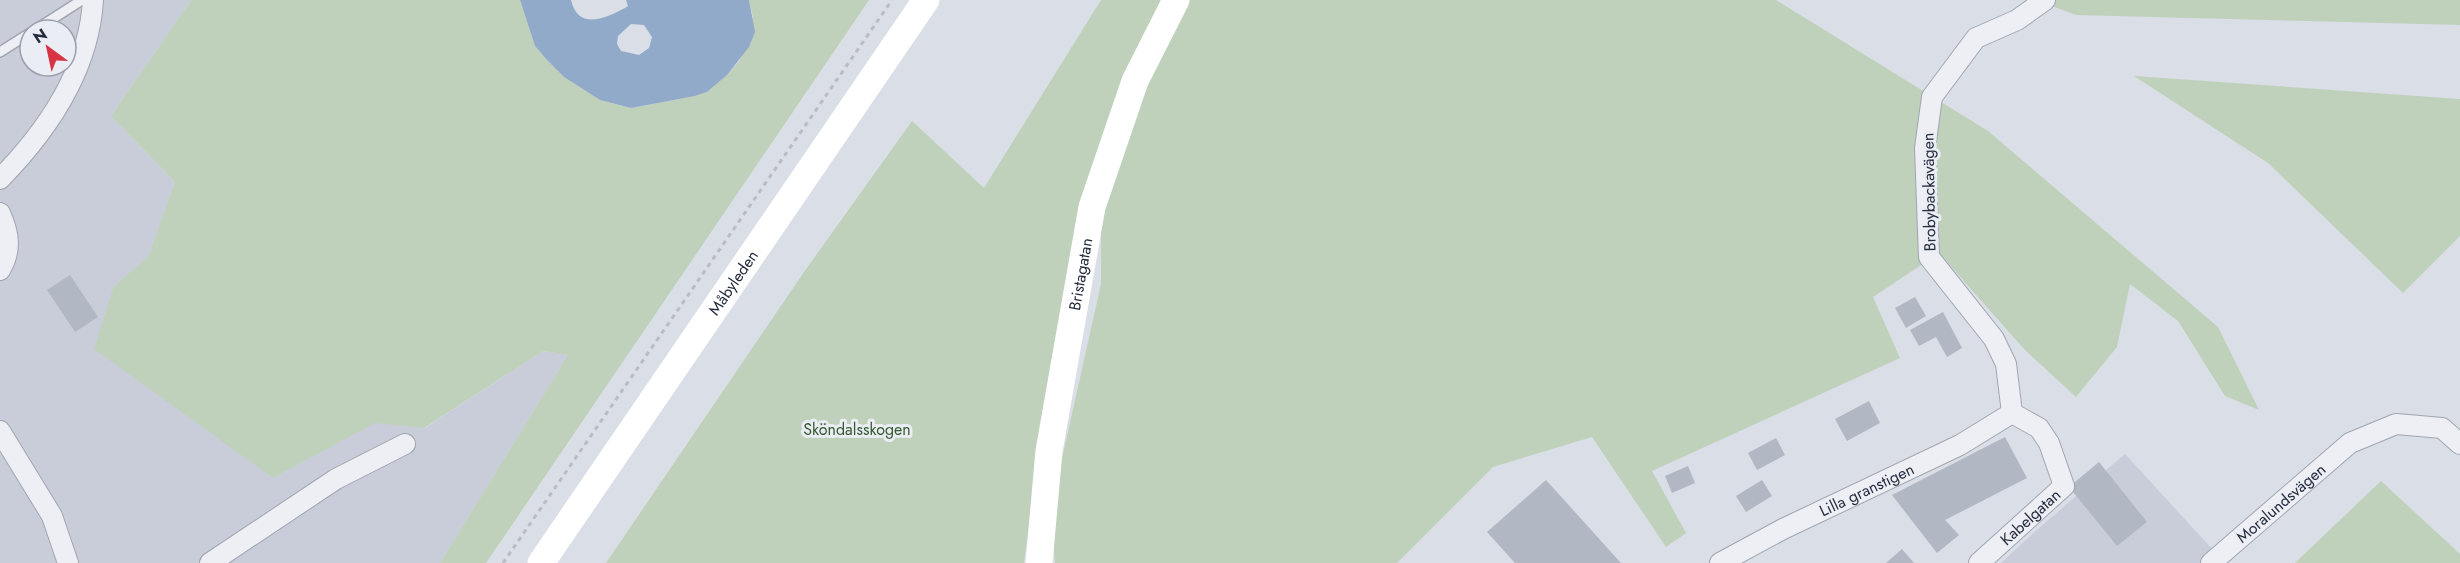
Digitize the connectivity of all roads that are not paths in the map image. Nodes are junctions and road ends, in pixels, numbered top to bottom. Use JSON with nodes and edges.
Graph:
{"nodes":[{"id":1,"x":82,"y":0,"type":"edge"},
{"id":2,"x":93,"y":0,"type":"edge"},
{"id":3,"x":926,"y":0,"type":"edge"},
{"id":4,"x":1176,"y":0,"type":"edge"},
{"id":5,"x":2045,"y":0,"type":"edge"},
{"id":6,"x":53,"y":18,"type":"edge"},
{"id":7,"x":18,"y":41,"type":"edge"},
{"id":8,"x":0,"y":52,"type":"edge"},
{"id":9,"x":0,"y":178,"type":"edge"},
{"id":10,"x":0,"y":213,"type":"edge"},
{"id":11,"x":0,"y":270,"type":"edge"},
{"id":12,"x":2012,"y":413,"type":"junction"},
{"id":13,"x":0,"y":431,"type":"edge"},
{"id":14,"x":2458,"y":439,"type":"edge"},
{"id":15,"x":405,"y":444,"type":"dead end"},
{"id":16,"x":68,"y":563,"type":"edge"},
{"id":17,"x":210,"y":563,"type":"edge"},
{"id":18,"x":541,"y":563,"type":"edge"},
{"id":19,"x":1039,"y":563,"type":"edge"},
{"id":20,"x":1720,"y":563,"type":"edge"},
{"id":21,"x":1979,"y":563,"type":"edge"},
{"id":22,"x":2211,"y":563,"type":"edge"}],
"edges":[{"from":1,"to":6,"type":"lane"},
{"from":2,"to":9,"type":"street"},
{"from":3,"to":18,"type":"street","name":"Måbyleden"},
{"from":4,"to":19,"type":"street","name":"Bristagatan"},
{"from":5,"to":12,"type":"street","name":"Brobybackavägen"},
{"from":7,"to":8,"type":"lane"},
{"from":10,"to":11,"type":"street"},
{"from":12,"to":20,"type":"street","name":"Lilla granstigen"},
{"from":12,"to":21,"type":"street","name":"Kabelgatan"},
{"from":13,"to":16,"type":"street"},
{"from":14,"to":22,"type":"street","name":"Moralundsvägen"},
{"from":15,"to":17,"type":"street"}]}
